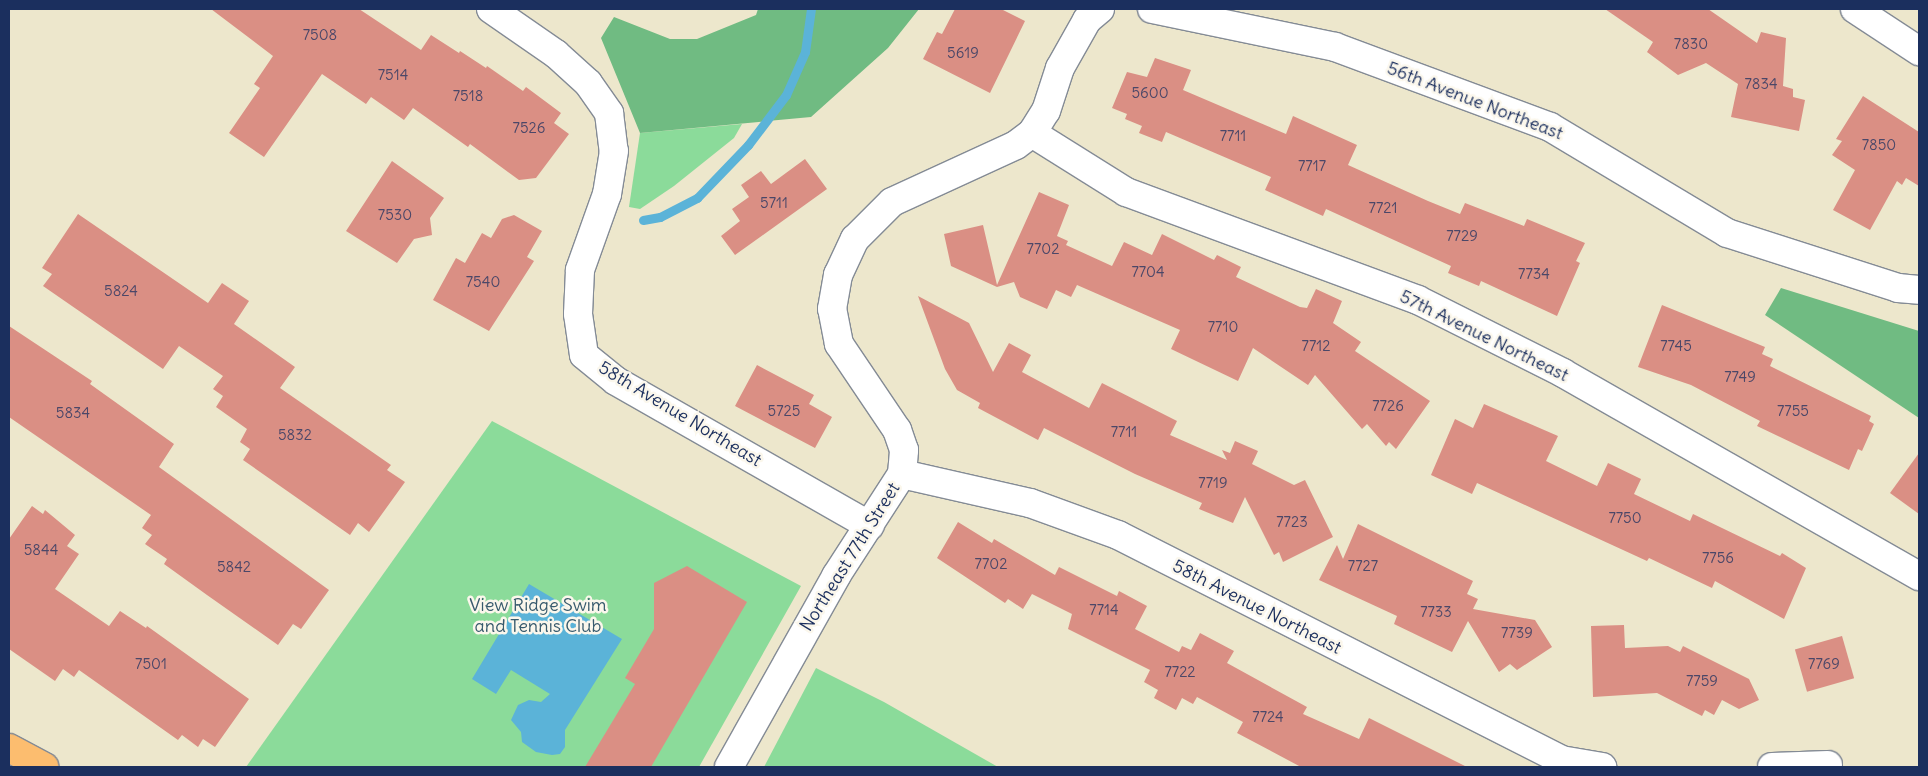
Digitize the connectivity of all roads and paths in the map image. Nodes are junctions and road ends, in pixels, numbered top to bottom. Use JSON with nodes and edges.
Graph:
{"nodes":[{"id":1,"x":490,"y":9,"type":"edge"},
{"id":2,"x":1152,"y":9,"type":"edge"},
{"id":3,"x":1855,"y":9,"type":"edge"},
{"id":4,"x":1094,"y":14,"type":"edge"},
{"id":5,"x":1919,"y":51,"type":"edge"},
{"id":6,"x":1032,"y":133,"type":"junction"},
{"id":7,"x":1919,"y":290,"type":"edge"},
{"id":8,"x":902,"y":474,"type":"junction"},
{"id":9,"x":870,"y":526,"type":"junction"},
{"id":10,"x":1919,"y":576,"type":"edge"},
{"id":11,"x":9,"y":748,"type":"edge"},
{"id":12,"x":1828,"y":765,"type":"dead end"},
{"id":13,"x":44,"y":767,"type":"edge"},
{"id":14,"x":728,"y":767,"type":"edge"},
{"id":15,"x":1602,"y":767,"type":"edge"},
{"id":16,"x":1772,"y":767,"type":"edge"}],
"edges":[{"from":1,"to":9,"type":"street","name":"58th Avenue Northeast"},
{"from":2,"to":7,"type":"street","name":"56th Avenue Northeast"},
{"from":3,"to":5,"type":"street"},
{"from":4,"to":6,"type":"street","name":"Northeast 77th Street"},
{"from":6,"to":8,"type":"street","name":"Northeast 77th Street"},
{"from":6,"to":10,"type":"street","name":"57th Avenue Northeast"},
{"from":8,"to":9,"type":"street","name":"Northeast 77th Street"},
{"from":8,"to":15,"type":"street","name":"58th Avenue Northeast"},
{"from":9,"to":14,"type":"street","name":"Northeast 77th Street"},
{"from":11,"to":13,"type":"main road"},
{"from":12,"to":16,"type":"street"}]}
